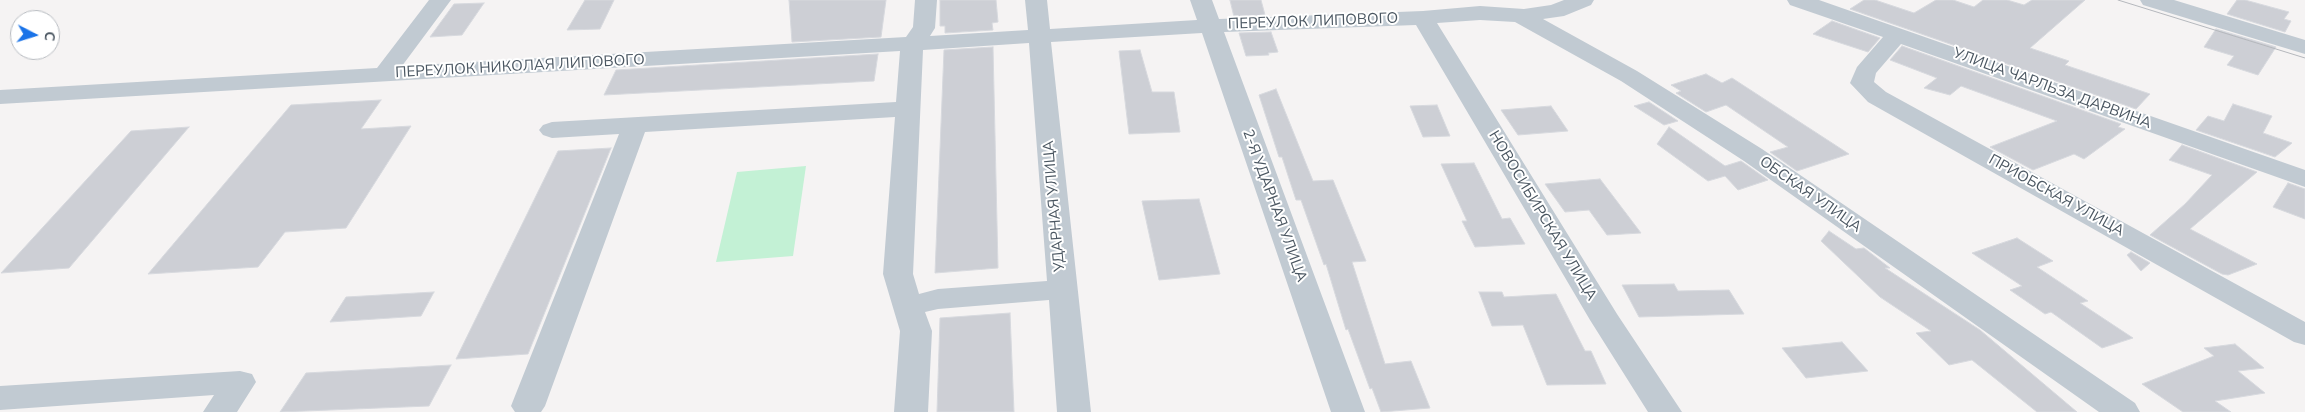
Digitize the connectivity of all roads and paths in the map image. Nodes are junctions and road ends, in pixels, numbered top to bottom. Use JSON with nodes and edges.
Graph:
{"nodes":[{"id":1,"x":440,"y":0,"type":"edge"},
{"id":2,"x":926,"y":0,"type":"edge"},
{"id":3,"x":1036,"y":0,"type":"edge"},
{"id":4,"x":1201,"y":0,"type":"edge"},
{"id":5,"x":1484,"y":0,"type":"edge"},
{"id":6,"x":1583,"y":0,"type":"edge"},
{"id":7,"x":1798,"y":0,"type":"edge"},
{"id":8,"x":2151,"y":0,"type":"edge"},
{"id":9,"x":1523,"y":16,"type":"junction"},
{"id":10,"x":1423,"y":18,"type":"junction"},
{"id":11,"x":1210,"y":26,"type":"junction"},
{"id":12,"x":1898,"y":34,"type":"junction"},
{"id":13,"x":1040,"y":37,"type":"junction"},
{"id":14,"x":912,"y":44,"type":"junction"},
{"id":15,"x":2305,"y":47,"type":"edge"},
{"id":16,"x":384,"y":74,"type":"junction"},
{"id":17,"x":0,"y":97,"type":"edge"},
{"id":18,"x":907,"y":108,"type":"junction"},
{"id":19,"x":635,"y":126,"type":"junction"},
{"id":20,"x":552,"y":130,"type":"dead end"},
{"id":21,"x":2305,"y":179,"type":"edge"},
{"id":22,"x":1063,"y":288,"type":"junction"},
{"id":23,"x":908,"y":307,"type":"junction"},
{"id":24,"x":2305,"y":335,"type":"edge"},
{"id":25,"x":0,"y":398,"type":"edge"},
{"id":26,"x":528,"y":406,"type":"dead end"},
{"id":27,"x":220,"y":412,"type":"edge"},
{"id":28,"x":911,"y":412,"type":"edge"},
{"id":29,"x":1074,"y":412,"type":"edge"},
{"id":30,"x":1348,"y":412,"type":"edge"},
{"id":31,"x":1665,"y":412,"type":"edge"},
{"id":32,"x":2123,"y":412,"type":"edge"}],
"edges":[{"from":1,"to":16,"type":"street"},
{"from":2,"to":14,"type":"street"},
{"from":3,"to":13,"type":"street","name":"УДАРНАЯ УЛИЦА"},
{"from":4,"to":11,"type":"street","name":"2-Я УДАРНАЯ УЛИЦА"},
{"from":5,"to":9,"type":"street","name":"ОБСКАЯ УЛИЦА"},
{"from":6,"to":9,"type":"street","name":"ПЕРЕУЛОК ЛИПОВОГО"},
{"from":7,"to":12,"type":"street","name":"УЛИЦА ЧАРЛЬЗА ДАРВИНА"},
{"from":8,"to":15,"type":"street"},
{"from":9,"to":10,"type":"street","name":"ПЕРЕУЛОК ЛИПОВОГО"},
{"from":9,"to":32,"type":"street","name":"ОБСКАЯ УЛИЦА"},
{"from":10,"to":11,"type":"street","name":"ПЕРЕУЛОК ЛИПОВОГО"},
{"from":10,"to":31,"type":"street","name":"НОВОСИБИРСКАЯ УЛИЦА"},
{"from":11,"to":13,"type":"street","name":"ПЕРЕУЛОК ЛИПОВОГО"},
{"from":11,"to":30,"type":"street","name":"2-Я УДАРНАЯ УЛИЦА"},
{"from":12,"to":21,"type":"street","name":"УЛИЦА ЧАРЛЬЗА ДАРВИНА"},
{"from":12,"to":24,"type":"street","name":"ПРИОБСКАЯ УЛИЦА"},
{"from":13,"to":14,"type":"street","name":"ПЕРЕУЛОК НИКОЛАЯ ЛИПОВОГО"},
{"from":13,"to":22,"type":"street","name":"УДАРНАЯ УЛИЦА"},
{"from":14,"to":16,"type":"street","name":"ПЕРЕУЛОК НИКОЛАЯ ЛИПОВОГО"},
{"from":14,"to":18,"type":"street"},
{"from":16,"to":17,"type":"street","name":"ПЕРЕУЛОК НИКОЛАЯ ЛИПОВОГО"},
{"from":18,"to":19,"type":"street"},
{"from":18,"to":23,"type":"street"},
{"from":19,"to":20,"type":"street"},
{"from":19,"to":26,"type":"street"},
{"from":22,"to":23,"type":"street"},
{"from":22,"to":29,"type":"street","name":"УДАРНАЯ УЛИЦА"},
{"from":23,"to":28,"type":"street"},
{"from":25,"to":27,"type":"street"}]}
